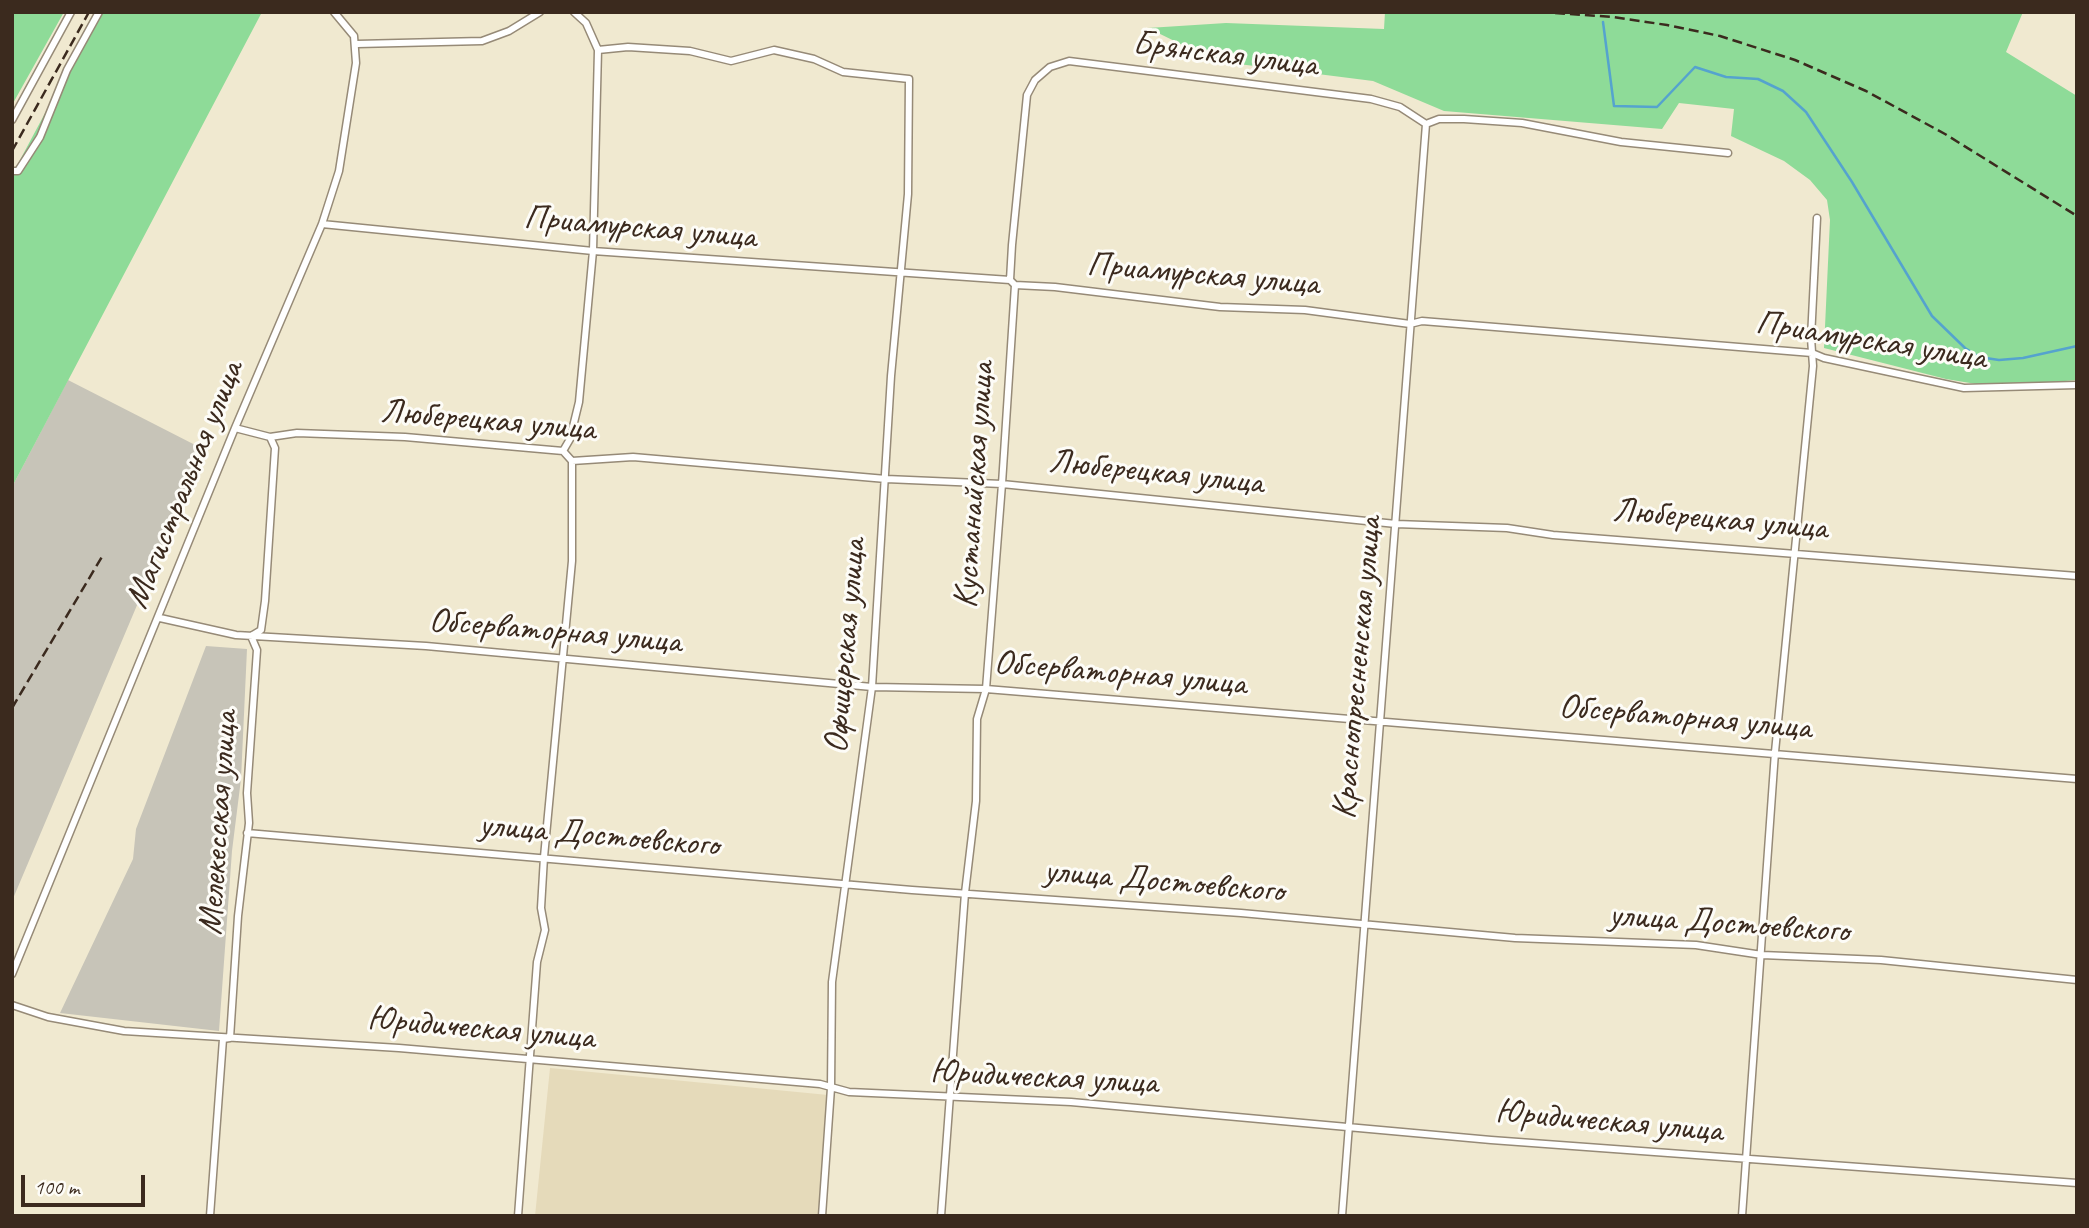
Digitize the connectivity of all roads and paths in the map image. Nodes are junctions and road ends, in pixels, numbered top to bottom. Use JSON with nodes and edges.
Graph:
{"nodes":[{"id":1,"x":71,"y":12,"type":"edge"},
{"id":2,"x":99,"y":12,"type":"edge"},
{"id":3,"x":334,"y":12,"type":"edge"},
{"id":4,"x":540,"y":12,"type":"edge"},
{"id":5,"x":574,"y":12,"type":"edge"},
{"id":6,"x":356,"y":44,"type":"junction"},
{"id":7,"x":598,"y":50,"type":"junction"},
{"id":8,"x":1027,"y":95,"type":"joint"},
{"id":9,"x":12,"y":120,"type":"edge"},
{"id":10,"x":1426,"y":124,"type":"junction"},
{"id":11,"x":1728,"y":153,"type":"dead end"},
{"id":12,"x":12,"y":171,"type":"edge"},
{"id":13,"x":1817,"y":218,"type":"dead end"},
{"id":14,"x":322,"y":224,"type":"junction"},
{"id":15,"x":593,"y":251,"type":"junction"},
{"id":16,"x":899,"y":274,"type":"junction"},
{"id":17,"x":1013,"y":283,"type":"junction"},
{"id":18,"x":1410,"y":324,"type":"junction"},
{"id":19,"x":1812,"y":352,"type":"junction"},
{"id":20,"x":2077,"y":385,"type":"edge"},
{"id":21,"x":235,"y":428,"type":"junction"},
{"id":22,"x":270,"y":437,"type":"junction"},
{"id":23,"x":563,"y":452,"type":"junction"},
{"id":24,"x":572,"y":461,"type":"junction"},
{"id":25,"x":886,"y":479,"type":"junction"},
{"id":26,"x":1002,"y":484,"type":"junction"},
{"id":27,"x":1396,"y":524,"type":"junction"},
{"id":28,"x":1797,"y":554,"type":"junction"},
{"id":29,"x":2077,"y":576,"type":"edge"},
{"id":30,"x":160,"y":618,"type":"junction"},
{"id":31,"x":251,"y":636,"type":"junction"},
{"id":32,"x":562,"y":659,"type":"junction"},
{"id":33,"x":872,"y":687,"type":"junction"},
{"id":34,"x":986,"y":689,"type":"junction"},
{"id":35,"x":1380,"y":723,"type":"junction"},
{"id":36,"x":1774,"y":752,"type":"junction"},
{"id":37,"x":2077,"y":779,"type":"edge"},
{"id":38,"x":247,"y":833,"type":"junction"},
{"id":39,"x":544,"y":857,"type":"junction"},
{"id":40,"x":846,"y":883,"type":"junction"},
{"id":41,"x":965,"y":893,"type":"junction"},
{"id":42,"x":1362,"y":926,"type":"junction"},
{"id":43,"x":1762,"y":955,"type":"junction"},
{"id":44,"x":12,"y":974,"type":"edge"},
{"id":45,"x":2077,"y":980,"type":"edge"},
{"id":46,"x":12,"y":1005,"type":"edge"},
{"id":47,"x":226,"y":1039,"type":"junction"},
{"id":48,"x":528,"y":1059,"type":"junction"},
{"id":49,"x":831,"y":1088,"type":"junction"},
{"id":50,"x":948,"y":1096,"type":"junction"},
{"id":51,"x":1350,"y":1128,"type":"junction"},
{"id":52,"x":1745,"y":1160,"type":"junction"},
{"id":53,"x":2077,"y":1183,"type":"edge"},
{"id":54,"x":210,"y":1216,"type":"edge"},
{"id":55,"x":518,"y":1216,"type":"edge"},
{"id":56,"x":822,"y":1216,"type":"edge"},
{"id":57,"x":941,"y":1216,"type":"edge"},
{"id":58,"x":1342,"y":1216,"type":"edge"},
{"id":59,"x":1742,"y":1216,"type":"edge"}],
"edges":[{"from":1,"to":9,"type":"street"},
{"from":2,"to":12,"type":"street"},
{"from":3,"to":6,"type":"street"},
{"from":4,"to":6,"type":"street"},
{"from":5,"to":7,"type":"street"},
{"from":6,"to":14,"type":"street","name":"Магистральная улица"},
{"from":7,"to":15,"type":"street"},
{"from":7,"to":16,"type":"street","name":"Офицерская улица"},
{"from":8,"to":10,"type":"street","name":"Брянская улица"},
{"from":8,"to":17,"type":"street","name":"Кустанайская улица"},
{"from":10,"to":11,"type":"street"},
{"from":10,"to":18,"type":"street","name":"Краснопресненская улица"},
{"from":13,"to":19,"type":"street"},
{"from":14,"to":15,"type":"street","name":"Приамурская улица"},
{"from":14,"to":21,"type":"street","name":"Магистральная улица"},
{"from":15,"to":16,"type":"street","name":"Приамурская улица"},
{"from":15,"to":23,"type":"street"},
{"from":16,"to":17,"type":"street","name":"Приамурская улица"},
{"from":16,"to":25,"type":"street","name":"Офицерская улица"},
{"from":17,"to":18,"type":"street","name":"Приамурская улица"},
{"from":17,"to":26,"type":"street","name":"Кустанайская улица"},
{"from":18,"to":19,"type":"street","name":"Приамурская улица"},
{"from":18,"to":27,"type":"street","name":"Краснопресненская улица"},
{"from":19,"to":20,"type":"street","name":"Приамурская улица"},
{"from":19,"to":28,"type":"street"},
{"from":21,"to":22,"type":"street","name":"Люберецкая улица"},
{"from":21,"to":30,"type":"street","name":"Магистральная улица"},
{"from":22,"to":23,"type":"street","name":"Люберецкая улица"},
{"from":22,"to":31,"type":"street"},
{"from":23,"to":24,"type":"street"},
{"from":24,"to":25,"type":"street","name":"Люберецкая улица"},
{"from":24,"to":32,"type":"street"},
{"from":25,"to":26,"type":"street","name":"Люберецкая улица"},
{"from":25,"to":33,"type":"street","name":"Офицерская улица"},
{"from":26,"to":27,"type":"street","name":"Люберецкая улица"},
{"from":26,"to":34,"type":"street","name":"Кустанайская улица"},
{"from":27,"to":28,"type":"street","name":"Люберецкая улица"},
{"from":27,"to":35,"type":"street","name":"Краснопресненская улица"},
{"from":28,"to":29,"type":"street","name":"Люберецкая улица"},
{"from":28,"to":36,"type":"street"},
{"from":30,"to":31,"type":"street","name":"Обсерваторная улица"},
{"from":30,"to":44,"type":"street","name":"Магистральная улица"},
{"from":31,"to":32,"type":"street","name":"Обсерваторная улица"},
{"from":31,"to":38,"type":"street","name":"Мелекесская улица"},
{"from":32,"to":33,"type":"street","name":"Обсерваторная улица"},
{"from":32,"to":39,"type":"street"},
{"from":33,"to":34,"type":"street","name":"Обсерваторная улица"},
{"from":33,"to":40,"type":"street","name":"Офицерская улица"},
{"from":34,"to":35,"type":"street","name":"Обсерваторная улица"},
{"from":34,"to":41,"type":"street","name":"Кустанайская улица"},
{"from":35,"to":36,"type":"street","name":"Обсерваторная улица"},
{"from":35,"to":42,"type":"street","name":"Краснопресненская улица"},
{"from":36,"to":37,"type":"street","name":"Обсерваторная улица"},
{"from":36,"to":43,"type":"street"},
{"from":38,"to":39,"type":"street","name":"улица Достоевского"},
{"from":38,"to":47,"type":"street","name":"Мелекесская улица"},
{"from":39,"to":40,"type":"street","name":"улица Достоевского"},
{"from":39,"to":48,"type":"street"},
{"from":40,"to":41,"type":"street","name":"улица Достоевского"},
{"from":40,"to":49,"type":"street","name":"Офицерская улица"},
{"from":41,"to":42,"type":"street","name":"улица Достоевского"},
{"from":41,"to":50,"type":"street","name":"Кустанайская улица"},
{"from":42,"to":43,"type":"street","name":"улица Достоевского"},
{"from":42,"to":51,"type":"street","name":"Краснопресненская улица"},
{"from":43,"to":45,"type":"street","name":"улица Достоевского"},
{"from":43,"to":52,"type":"street"},
{"from":46,"to":47,"type":"street","name":"Юридическая улица"},
{"from":47,"to":48,"type":"street","name":"Юридическая улица"},
{"from":47,"to":54,"type":"street","name":"Мелекесская улица"},
{"from":48,"to":49,"type":"street","name":"Юридическая улица"},
{"from":48,"to":55,"type":"street"},
{"from":49,"to":50,"type":"street","name":"Юридическая улица"},
{"from":49,"to":56,"type":"street","name":"Офицерская улица"},
{"from":50,"to":51,"type":"street","name":"Юридическая улица"},
{"from":50,"to":57,"type":"street","name":"Кустанайская улица"},
{"from":51,"to":52,"type":"street","name":"Юридическая улица"},
{"from":51,"to":58,"type":"street","name":"Краснопресненская улица"},
{"from":52,"to":53,"type":"street","name":"Юридическая улица"},
{"from":52,"to":59,"type":"street"}]}
